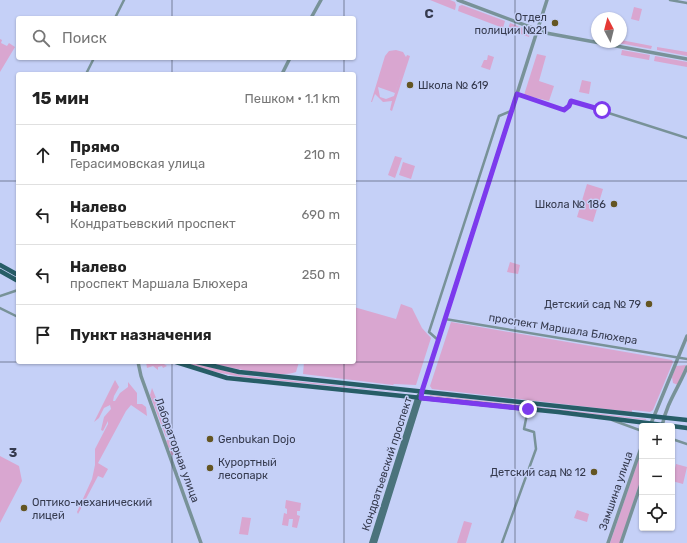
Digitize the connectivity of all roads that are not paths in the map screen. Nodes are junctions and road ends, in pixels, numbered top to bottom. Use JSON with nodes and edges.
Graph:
{"nodes":[{"id":1,"x":124,"y":0,"type":"edge"},
{"id":2,"x":320,"y":0,"type":"edge"},
{"id":3,"x":458,"y":0,"type":"edge"},
{"id":4,"x":547,"y":0,"type":"edge"},
{"id":5,"x":670,"y":0,"type":"edge"},
{"id":6,"x":687,"y":3,"type":"edge"},
{"id":7,"x":116,"y":16,"type":"edge"},
{"id":8,"x":312,"y":16,"type":"edge"},
{"id":9,"x":538,"y":30,"type":"junction"},
{"id":10,"x":687,"y":59,"type":"edge"},
{"id":11,"x":93,"y":60,"type":"edge"},
{"id":12,"x":289,"y":60,"type":"edge"},
{"id":13,"x":87,"y":72,"type":"edge"},
{"id":14,"x":283,"y":72,"type":"edge"},
{"id":15,"x":517,"y":94,"type":"junction"},
{"id":16,"x":512,"y":111,"type":"junction"},
{"id":17,"x":687,"y":138,"type":"edge"},
{"id":18,"x":0,"y":265,"type":"edge"},
{"id":19,"x":0,"y":271,"type":"edge"},
{"id":20,"x":16,"y":274,"type":"edge"},
{"id":21,"x":16,"y":280,"type":"edge"},
{"id":22,"x":16,"y":291,"type":"edge"},
{"id":23,"x":0,"y":296,"type":"edge"},
{"id":24,"x":0,"y":308,"type":"edge"},
{"id":25,"x":16,"y":316,"type":"edge"},
{"id":26,"x":445,"y":319,"type":"junction"},
{"id":27,"x":687,"y":336,"type":"edge"},
{"id":28,"x":438,"y":340,"type":"junction"},
{"id":29,"x":678,"y":357,"type":"junction"},
{"id":30,"x":687,"y":359,"type":"edge"},
{"id":31,"x":138,"y":364,"type":"edge"},
{"id":32,"x":182,"y":364,"type":"edge"},
{"id":33,"x":205,"y":364,"type":"edge"},
{"id":34,"x":687,"y":367,"type":"edge"},
{"id":35,"x":422,"y":391,"type":"junction"},
{"id":36,"x":419,"y":398,"type":"junction"},
{"id":37,"x":528,"y":409,"type":"junction"},
{"id":38,"x":653,"y":417,"type":"junction"},
{"id":39,"x":605,"y":418,"type":"junction"},
{"id":40,"x":663,"y":418,"type":"junction"},
{"id":41,"x":687,"y":420,"type":"edge"},
{"id":42,"x":639,"y":423,"type":"edge"},
{"id":43,"x":651,"y":423,"type":"edge"},
{"id":44,"x":662,"y":423,"type":"edge"},
{"id":45,"x":675,"y":426,"type":"edge"},
{"id":46,"x":687,"y":428,"type":"edge"},
{"id":47,"x":639,"y":430,"type":"edge"},
{"id":48,"x":675,"y":440,"type":"edge"},
{"id":49,"x":687,"y":444,"type":"edge"},
{"id":50,"x":639,"y":454,"type":"edge"},
{"id":51,"x":639,"y":490,"type":"edge"},
{"id":52,"x":201,"y":543,"type":"edge"},
{"id":53,"x":371,"y":543,"type":"edge"},
{"id":54,"x":375,"y":543,"type":"edge"},
{"id":55,"x":502,"y":543,"type":"edge"},
{"id":56,"x":608,"y":543,"type":"edge"},
{"id":57,"x":621,"y":543,"type":"edge"}],
"edges":[{"from":1,"to":7,"type":"street"},
{"from":2,"to":8,"type":"street"},
{"from":3,"to":9,"type":"street"},
{"from":4,"to":9,"type":"street","name":"Кондратьевский проспект"},
{"from":5,"to":6,"type":"street"},
{"from":9,"to":10,"type":"street"},
{"from":9,"to":15,"type":"street","name":"Кондратьевский проспект"},
{"from":11,"to":13,"type":"street"},
{"from":12,"to":14,"type":"street"},
{"from":15,"to":16,"type":"street","name":"Кондратьевский проспект"},
{"from":15,"to":17,"type":"street"},
{"from":16,"to":26,"type":"street","name":"Кондратьевский проспект"},
{"from":16,"to":28,"type":"street"},
{"from":18,"to":20,"type":"main road"},
{"from":19,"to":21,"type":"main road"},
{"from":22,"to":23,"type":"street"},
{"from":24,"to":25,"type":"street"},
{"from":26,"to":28,"type":"street","name":"Кондратьевский проспект"},
{"from":26,"to":29,"type":"street","name":"проспект Маршала Блюхера"},
{"from":27,"to":29,"type":"street"},
{"from":28,"to":35,"type":"street","name":"Кондратьевский проспект"},
{"from":29,"to":30,"type":"street","name":"проспект Маршала Блюхера"},
{"from":29,"to":38,"type":"street"},
{"from":31,"to":52,"type":"street","name":"Лабораторная улица"},
{"from":32,"to":36,"type":"main road"},
{"from":33,"to":35,"type":"main road"},
{"from":34,"to":40,"type":"street"},
{"from":35,"to":36,"type":"main road","name":"Кондратьевский проспект"},
{"from":35,"to":38,"type":"main road"},
{"from":36,"to":37,"type":"main road"},
{"from":36,"to":53,"type":"main road","name":"Кондратьевский проспект"},
{"from":36,"to":54,"type":"main road","name":"Кондратьевский проспект"},
{"from":37,"to":39,"type":"main road"},
{"from":37,"to":55,"type":"street"},
{"from":38,"to":40,"type":"main road"},
{"from":38,"to":43,"type":"street"},
{"from":39,"to":42,"type":"main road"},
{"from":39,"to":47,"type":"street"},
{"from":40,"to":41,"type":"main road"},
{"from":40,"to":44,"type":"street"},
{"from":45,"to":46,"type":"main road"},
{"from":48,"to":49,"type":"street"},
{"from":50,"to":56,"type":"street","name":"Замшина улица"},
{"from":51,"to":57,"type":"street","name":"Замшина улица"}]}
